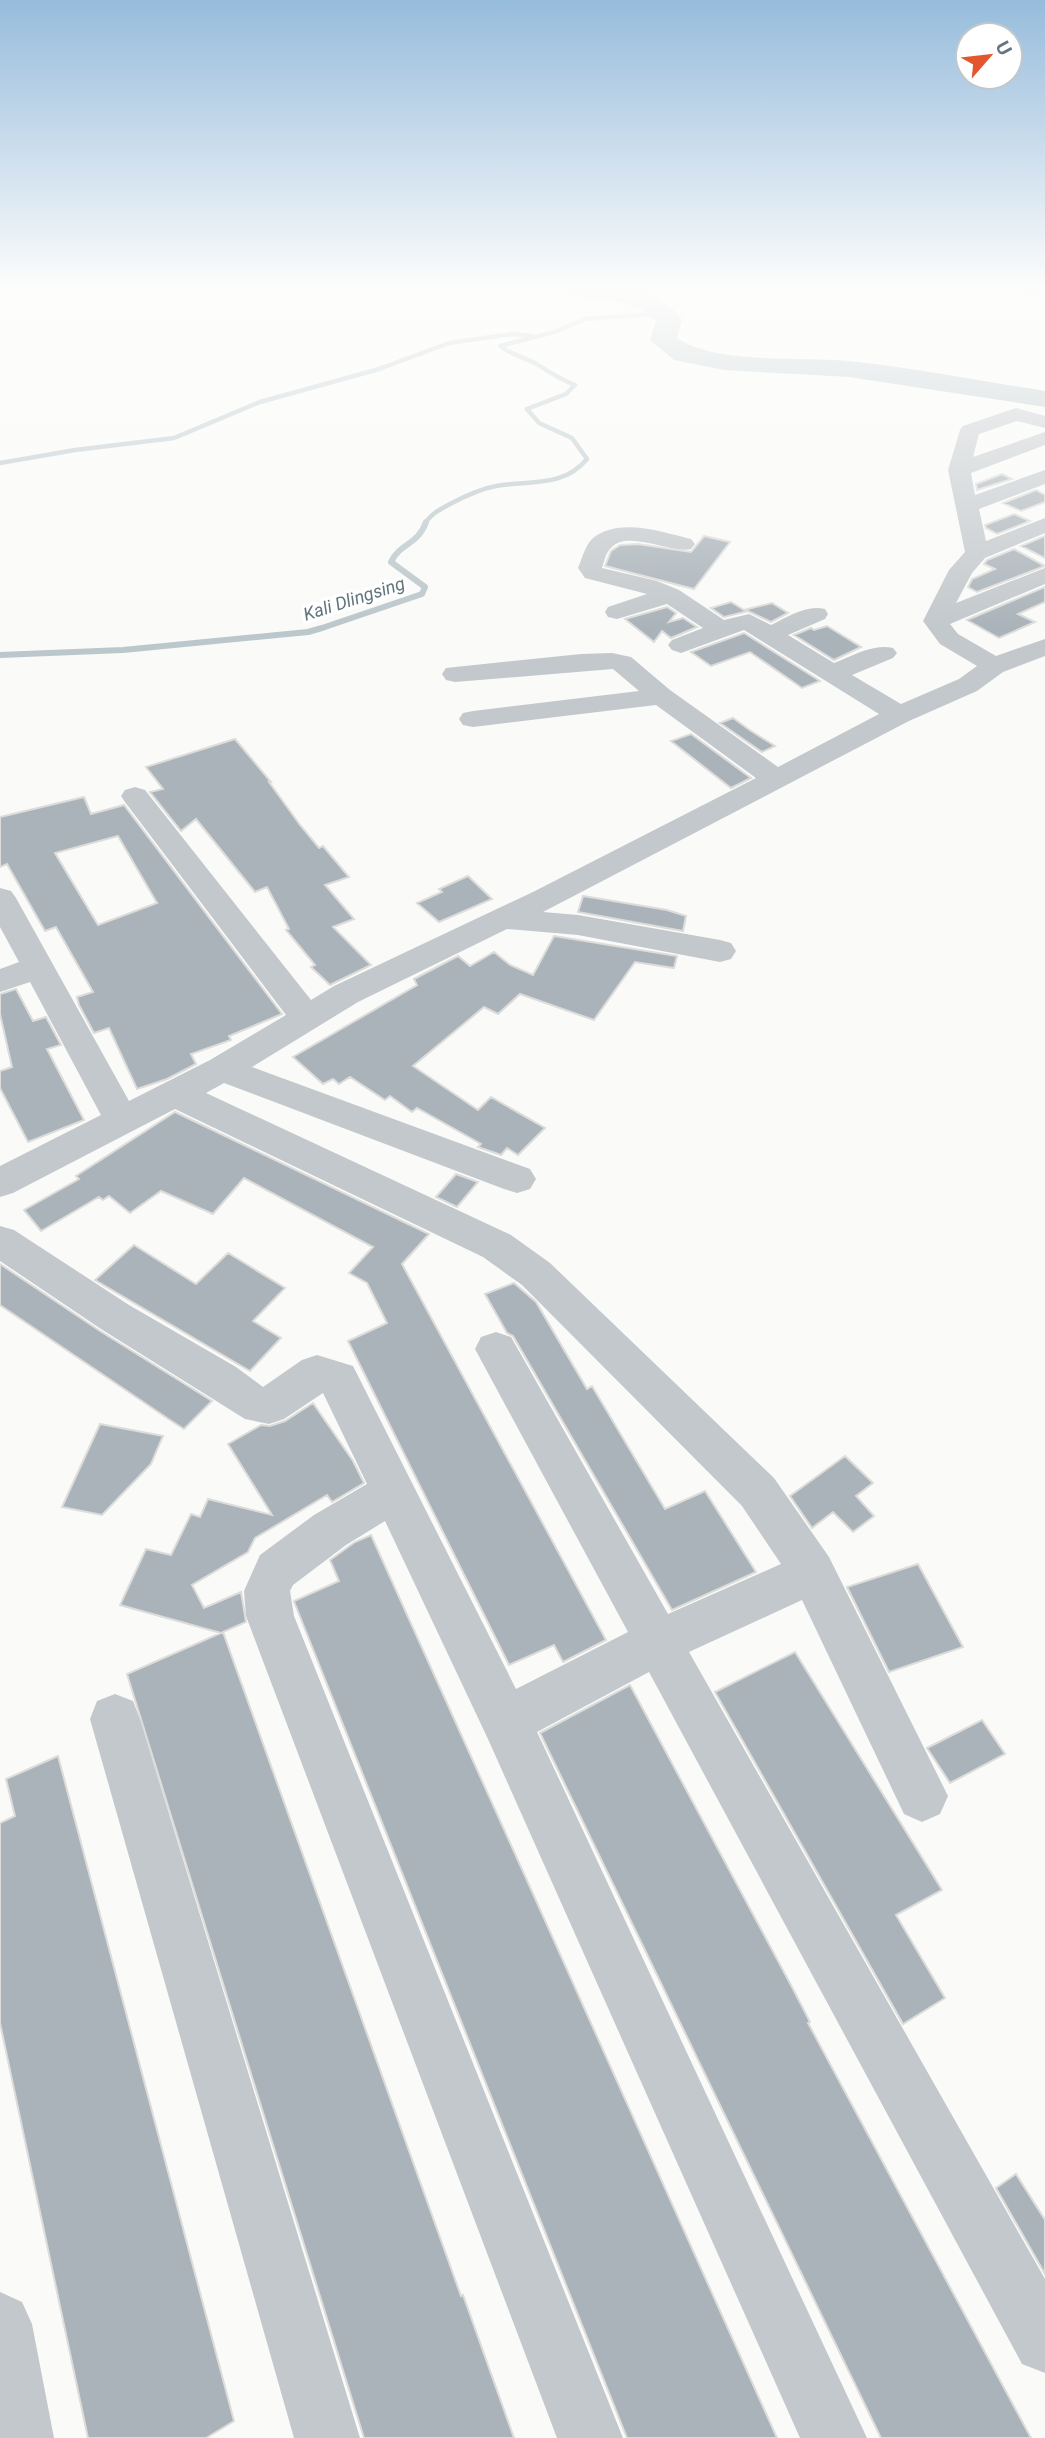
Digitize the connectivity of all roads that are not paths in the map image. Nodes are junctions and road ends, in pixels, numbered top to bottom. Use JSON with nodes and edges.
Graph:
{"nodes":[{"id":1,"x":1045,"y":422,"type":"edge"},
{"id":2,"x":1045,"y":438,"type":"edge"},
{"id":3,"x":959,"y":470,"type":"junction"},
{"id":4,"x":1045,"y":477,"type":"edge"},
{"id":5,"x":966,"y":506,"type":"junction"},
{"id":6,"x":1045,"y":525,"type":"edge"},
{"id":7,"x":977,"y":553,"type":"junction"},
{"id":8,"x":1045,"y":575,"type":"edge"},
{"id":9,"x":659,"y":591,"type":"junction"},
{"id":10,"x":617,"y":612,"type":"dead end"},
{"id":11,"x":816,"y":614,"type":"dead end"},
{"id":12,"x":935,"y":621,"type":"junction"},
{"id":13,"x":722,"y":629,"type":"junction"},
{"id":14,"x":1045,"y":632,"type":"edge"},
{"id":15,"x":770,"y":634,"type":"junction"},
{"id":16,"x":681,"y":645,"type":"dead end"},
{"id":17,"x":1045,"y":647,"type":"edge"},
{"id":18,"x":884,"y":653,"type":"dead end"},
{"id":19,"x":987,"y":663,"type":"junction"},
{"id":20,"x":833,"y":673,"type":"junction"},
{"id":21,"x":455,"y":674,"type":"dead end"},
{"id":22,"x":661,"y":696,"type":"junction"},
{"id":23,"x":898,"y":715,"type":"junction"},
{"id":24,"x":473,"y":719,"type":"dead end"},
{"id":25,"x":775,"y":778,"type":"junction"},
{"id":26,"x":135,"y":796,"type":"dead end"},
{"id":27,"x":0,"y":898,"type":"edge"},
{"id":28,"x":502,"y":919,"type":"junction"},
{"id":29,"x":720,"y":951,"type":"dead end"},
{"id":30,"x":39,"y":967,"type":"junction"},
{"id":31,"x":0,"y":981,"type":"edge"},
{"id":32,"x":306,"y":1017,"type":"junction"},
{"id":33,"x":222,"y":1069,"type":"junction"},
{"id":34,"x":174,"y":1093,"type":"junction"},
{"id":35,"x":122,"y":1120,"type":"junction"},
{"id":36,"x":517,"y":1179,"type":"dead end"},
{"id":37,"x":0,"y":1183,"type":"edge"},
{"id":38,"x":0,"y":1241,"type":"edge"},
{"id":39,"x":496,"y":1349,"type":"dead end"},
{"id":40,"x":394,"y":1491,"type":"junction"},
{"id":41,"x":813,"y":1572,"type":"junction"},
{"id":42,"x":658,"y":1642,"type":"junction"},
{"id":43,"x":115,"y":1719,"type":"dead end"},
{"id":44,"x":506,"y":1721,"type":"junction"},
{"id":45,"x":922,"y":1796,"type":"dead end"},
{"id":46,"x":0,"y":2324,"type":"edge"},
{"id":47,"x":1045,"y":2341,"type":"edge"},
{"id":48,"x":21,"y":2438,"type":"edge"},
{"id":49,"x":327,"y":2438,"type":"edge"},
{"id":50,"x":590,"y":2438,"type":"edge"},
{"id":51,"x":834,"y":2438,"type":"edge"}],
"edges":[{"from":1,"to":3,"type":"street"},
{"from":2,"to":3,"type":"street"},
{"from":3,"to":5,"type":"street"},
{"from":4,"to":5,"type":"street"},
{"from":5,"to":7,"type":"street"},
{"from":6,"to":7,"type":"street"},
{"from":7,"to":12,"type":"street"},
{"from":8,"to":12,"type":"street"},
{"from":9,"to":9,"type":"street"},
{"from":9,"to":10,"type":"street"},
{"from":9,"to":13,"type":"street"},
{"from":11,"to":15,"type":"street"},
{"from":12,"to":19,"type":"street"},
{"from":13,"to":15,"type":"street"},
{"from":13,"to":16,"type":"street"},
{"from":14,"to":19,"type":"street"},
{"from":15,"to":20,"type":"street"},
{"from":17,"to":19,"type":"street"},
{"from":18,"to":20,"type":"street"},
{"from":19,"to":23,"type":"street"},
{"from":20,"to":23,"type":"street"},
{"from":21,"to":22,"type":"street"},
{"from":22,"to":24,"type":"street"},
{"from":22,"to":25,"type":"street"},
{"from":23,"to":25,"type":"street"},
{"from":25,"to":28,"type":"street"},
{"from":26,"to":32,"type":"street"},
{"from":27,"to":30,"type":"street"},
{"from":28,"to":29,"type":"street"},
{"from":28,"to":32,"type":"street"},
{"from":30,"to":31,"type":"street"},
{"from":30,"to":35,"type":"street"},
{"from":32,"to":33,"type":"street"},
{"from":33,"to":34,"type":"street"},
{"from":33,"to":36,"type":"street"},
{"from":34,"to":35,"type":"street"},
{"from":34,"to":41,"type":"street"},
{"from":35,"to":37,"type":"street"},
{"from":38,"to":40,"type":"street"},
{"from":39,"to":42,"type":"street"},
{"from":40,"to":44,"type":"street"},
{"from":40,"to":50,"type":"street"},
{"from":41,"to":42,"type":"street"},
{"from":41,"to":45,"type":"street"},
{"from":42,"to":44,"type":"street"},
{"from":42,"to":47,"type":"street"},
{"from":43,"to":49,"type":"street"},
{"from":44,"to":51,"type":"street"},
{"from":46,"to":48,"type":"street"}]}
